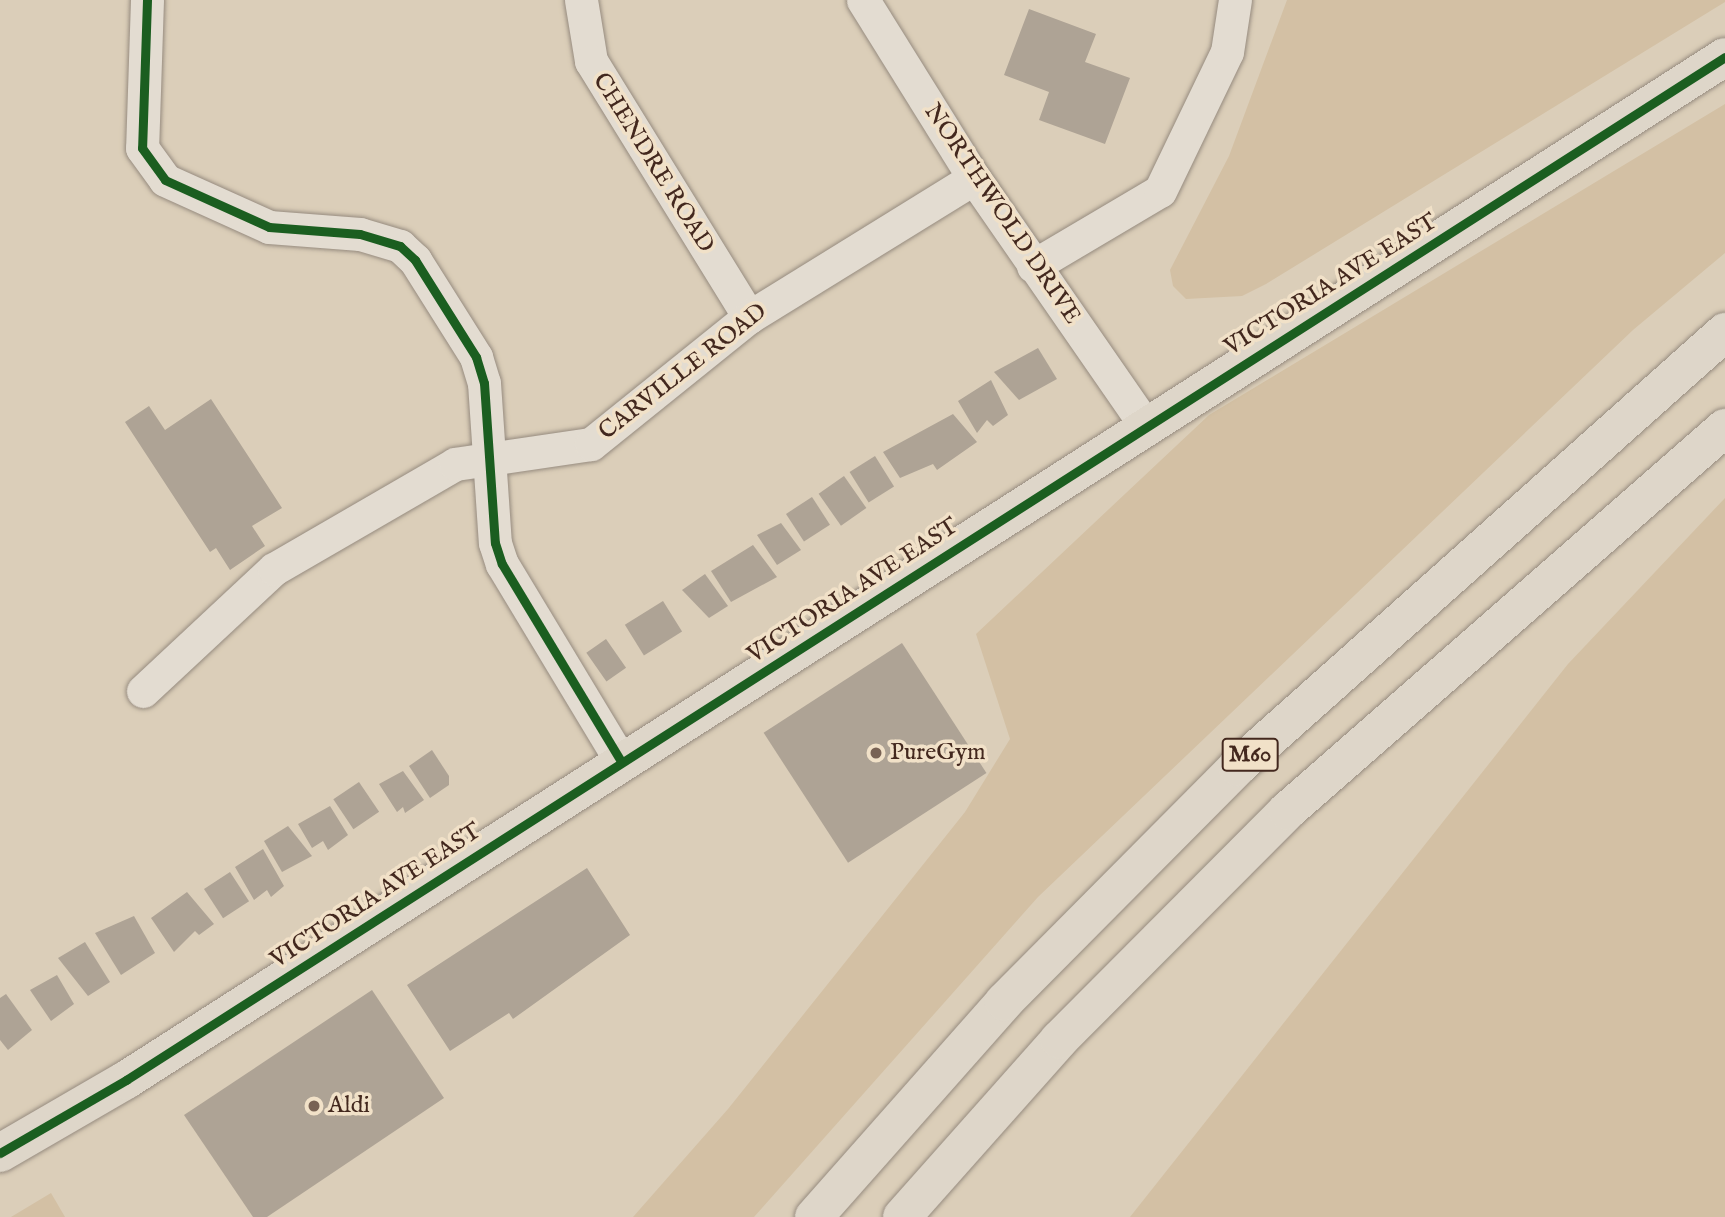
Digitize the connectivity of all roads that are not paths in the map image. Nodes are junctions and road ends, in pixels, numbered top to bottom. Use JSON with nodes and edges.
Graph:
{"nodes":[{"id":1,"x":147,"y":0,"type":"edge"},
{"id":2,"x":581,"y":0,"type":"edge"},
{"id":3,"x":863,"y":0,"type":"edge"},
{"id":4,"x":1235,"y":0,"type":"edge"},
{"id":5,"x":1725,"y":57,"type":"edge"},
{"id":6,"x":974,"y":178,"type":"junction"},
{"id":7,"x":1033,"y":266,"type":"junction"},
{"id":8,"x":749,"y":317,"type":"junction"},
{"id":9,"x":1725,"y":332,"type":"edge"},
{"id":10,"x":1145,"y":425,"type":"junction"},
{"id":11,"x":1725,"y":428,"type":"edge"},
{"id":12,"x":490,"y":461,"type":"junction"},
{"id":13,"x":142,"y":691,"type":"dead end"},
{"id":14,"x":621,"y":761,"type":"junction"},
{"id":15,"x":0,"y":1153,"type":"edge"},
{"id":16,"x":814,"y":1217,"type":"edge"},
{"id":17,"x":902,"y":1217,"type":"edge"}],
"edges":[{"from":1,"to":12,"type":"street"},
{"from":2,"to":8,"type":"street","name":"CHENDRE ROAD"},
{"from":3,"to":6,"type":"street","name":"NORTHWOLD DRIVE"},
{"from":4,"to":7,"type":"street"},
{"from":5,"to":10,"type":"main road","name":"VICTORIA AVE EAST"},
{"from":6,"to":7,"type":"street","name":"NORTHWOLD DRIVE"},
{"from":6,"to":8,"type":"street","name":"CARVILLE ROAD"},
{"from":7,"to":10,"type":"street","name":"NORTHWOLD DRIVE"},
{"from":8,"to":12,"type":"street","name":"CARVILLE ROAD"},
{"from":9,"to":16,"type":"main road","number":"M60"},
{"from":10,"to":14,"type":"main road","name":"VICTORIA AVE EAST"},
{"from":11,"to":17,"type":"main road","number":"M60"},
{"from":12,"to":13,"type":"street","name":"CARVILLE ROAD"},
{"from":12,"to":14,"type":"street"},
{"from":14,"to":15,"type":"main road","name":"VICTORIA AVE EAST"}]}
